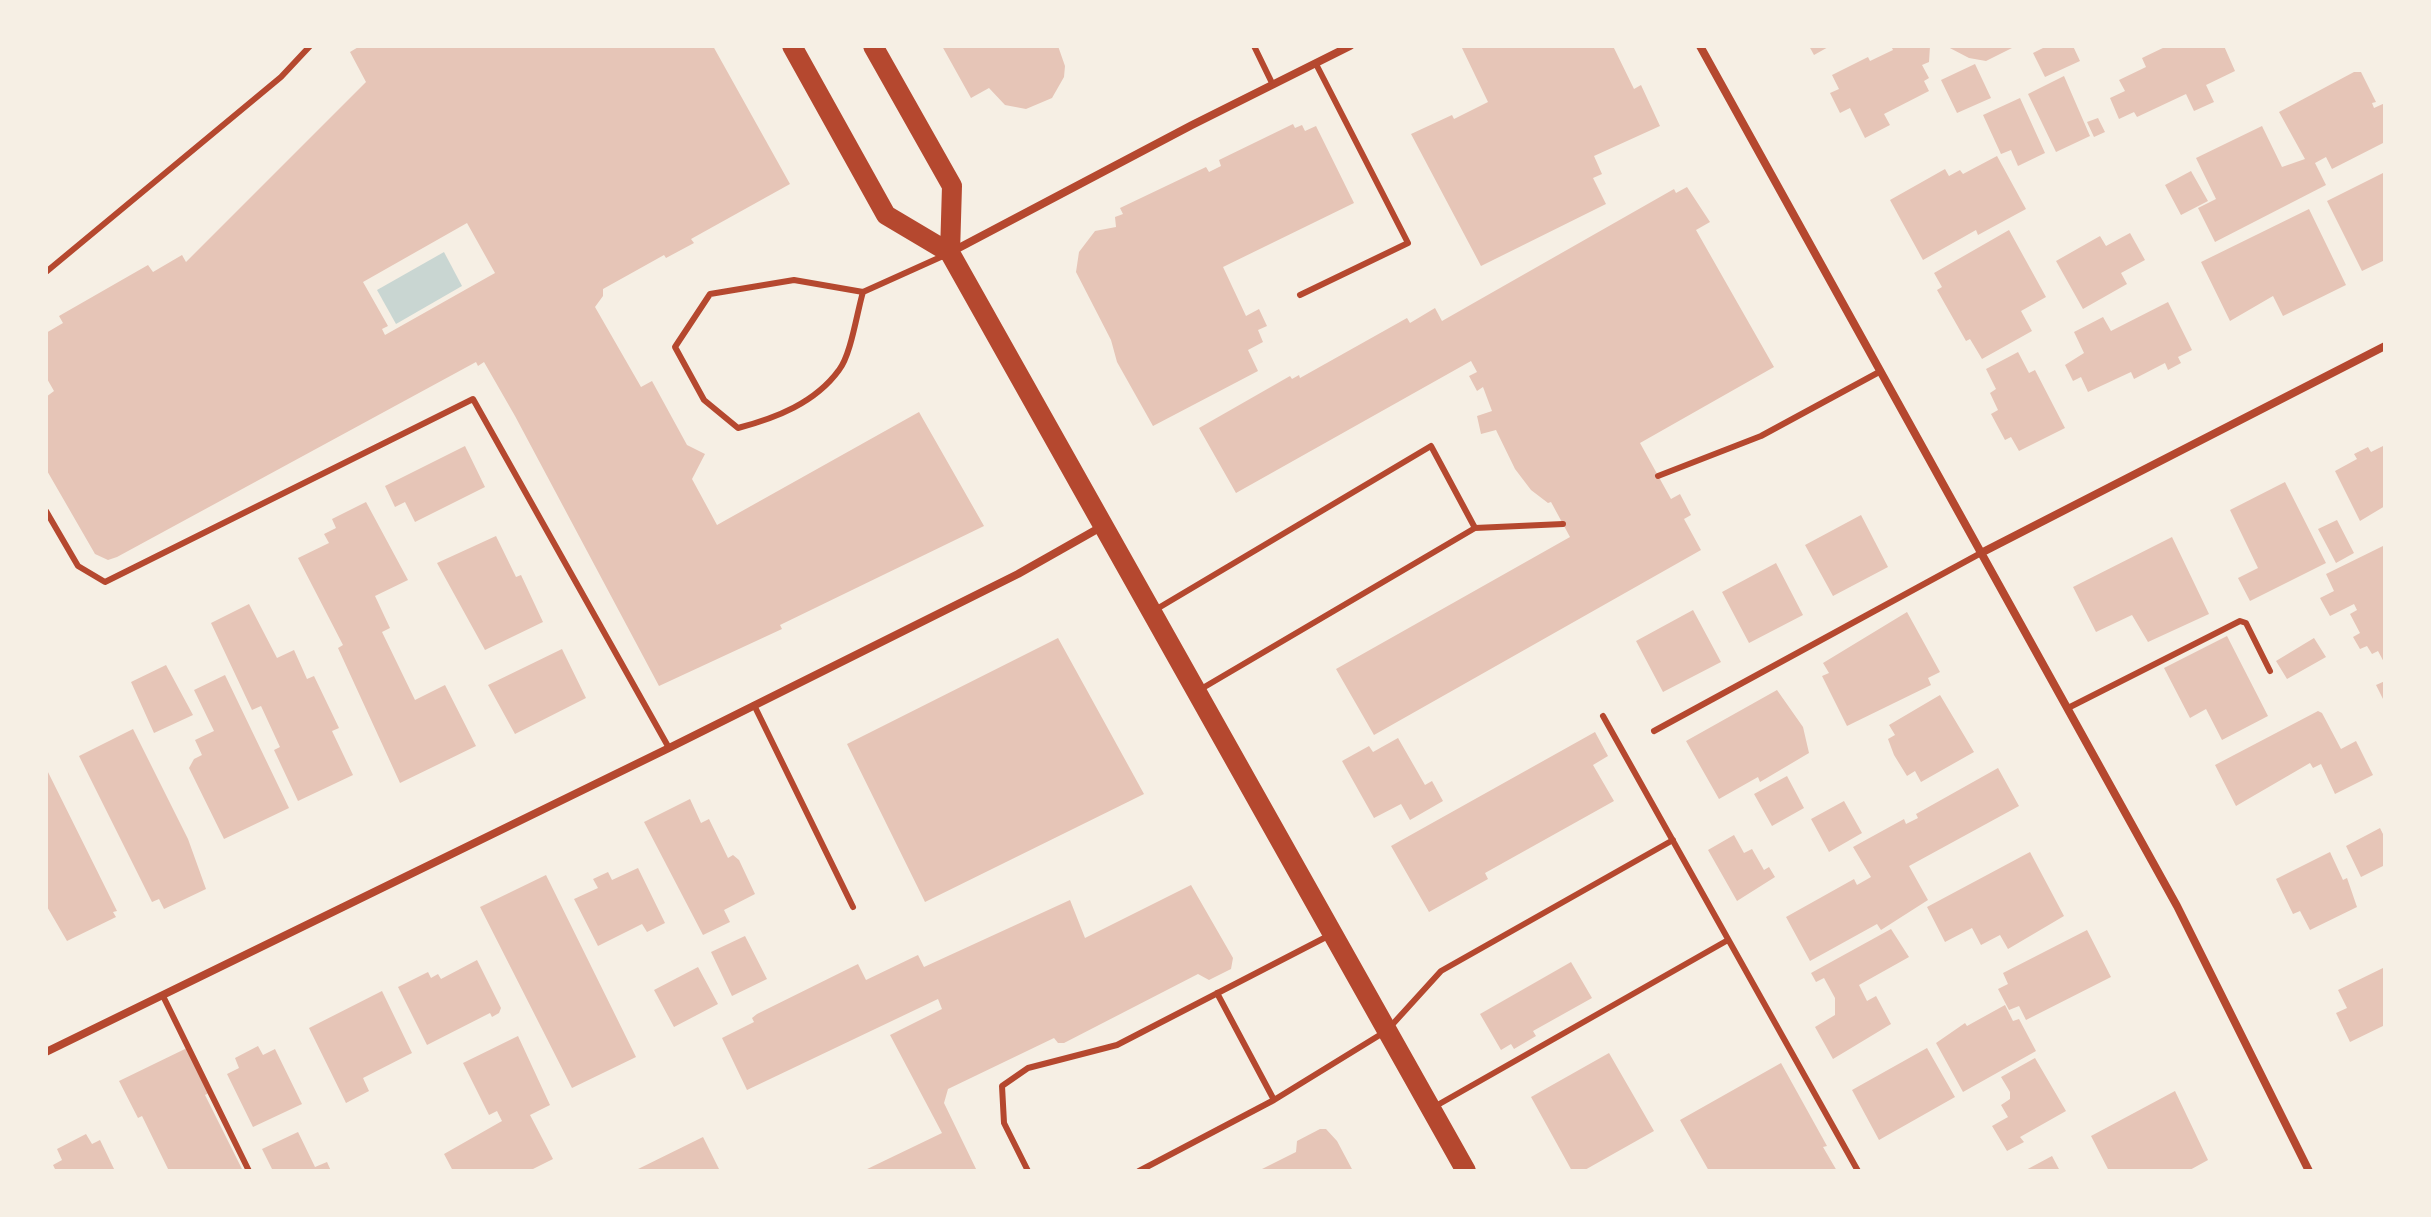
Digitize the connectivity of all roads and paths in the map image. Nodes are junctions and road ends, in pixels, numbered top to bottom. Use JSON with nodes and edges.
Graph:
{"nodes":[{"id":1,"x":310,"y":46,"type":"edge"},
{"id":2,"x":792,"y":46,"type":"edge"},
{"id":3,"x":873,"y":46,"type":"edge"},
{"id":4,"x":1254,"y":46,"type":"edge"},
{"id":5,"x":1350,"y":46,"type":"edge"},
{"id":6,"x":1700,"y":46,"type":"edge"},
{"id":7,"x":1316,"y":64,"type":"junction"},
{"id":8,"x":1273,"y":85,"type":"junction"},
{"id":9,"x":950,"y":253,"type":"junction"},
{"id":10,"x":46,"y":272,"type":"edge"},
{"id":11,"x":863,"y":292,"type":"junction"},
{"id":12,"x":1300,"y":295,"type":"dead end"},
{"id":13,"x":2385,"y":346,"type":"edge"},
{"id":14,"x":1881,"y":371,"type":"junction"},
{"id":15,"x":1658,"y":476,"type":"dead end"},
{"id":16,"x":46,"y":511,"type":"edge"},
{"id":17,"x":1563,"y":524,"type":"dead end"},
{"id":18,"x":1105,"y":525,"type":"junction"},
{"id":19,"x":1475,"y":528,"type":"junction"},
{"id":20,"x":1981,"y":553,"type":"junction"},
{"id":21,"x":1152,"y":611,"type":"junction"},
{"id":22,"x":2270,"y":671,"type":"dead end"},
{"id":23,"x":1198,"y":691,"type":"junction"},
{"id":24,"x":754,"y":705,"type":"junction"},
{"id":25,"x":2068,"y":708,"type":"junction"},
{"id":26,"x":1603,"y":716,"type":"dead end"},
{"id":27,"x":1654,"y":731,"type":"dead end"},
{"id":28,"x":669,"y":748,"type":"junction"},
{"id":29,"x":1673,"y":840,"type":"junction"},
{"id":30,"x":853,"y":907,"type":"dead end"},
{"id":31,"x":1333,"y":933,"type":"junction"},
{"id":32,"x":1728,"y":940,"type":"junction"},
{"id":33,"x":1217,"y":993,"type":"junction"},
{"id":34,"x":163,"y":996,"type":"junction"},
{"id":35,"x":1387,"y":1030,"type":"junction"},
{"id":36,"x":46,"y":1052,"type":"edge"},
{"id":37,"x":1274,"y":1100,"type":"junction"},
{"id":38,"x":1431,"y":1109,"type":"junction"},
{"id":39,"x":249,"y":1171,"type":"edge"},
{"id":40,"x":1028,"y":1171,"type":"edge"},
{"id":41,"x":1139,"y":1171,"type":"edge"},
{"id":42,"x":1466,"y":1171,"type":"edge"},
{"id":43,"x":1858,"y":1171,"type":"edge"},
{"id":44,"x":2309,"y":1171,"type":"edge"}],
"edges":[{"from":1,"to":10,"type":"lane"},
{"from":2,"to":9,"type":"main road"},
{"from":3,"to":9,"type":"main road"},
{"from":4,"to":8,"type":"lane"},
{"from":5,"to":7,"type":"street"},
{"from":6,"to":14,"type":"street"},
{"from":7,"to":8,"type":"street"},
{"from":7,"to":12,"type":"lane"},
{"from":8,"to":9,"type":"street"},
{"from":9,"to":11,"type":"lane"},
{"from":9,"to":18,"type":"main road"},
{"from":11,"to":11,"type":"lane"},
{"from":13,"to":20,"type":"street"},
{"from":14,"to":15,"type":"lane"},
{"from":14,"to":20,"type":"street"},
{"from":16,"to":28,"type":"lane"},
{"from":17,"to":19,"type":"lane"},
{"from":18,"to":21,"type":"main road"},
{"from":18,"to":24,"type":"street"},
{"from":19,"to":21,"type":"lane"},
{"from":19,"to":23,"type":"lane"},
{"from":20,"to":25,"type":"street"},
{"from":20,"to":27,"type":"lane"},
{"from":21,"to":23,"type":"main road"},
{"from":22,"to":25,"type":"lane"},
{"from":23,"to":31,"type":"main road"},
{"from":24,"to":28,"type":"street"},
{"from":24,"to":30,"type":"lane"},
{"from":25,"to":44,"type":"street"},
{"from":26,"to":29,"type":"lane"},
{"from":28,"to":34,"type":"street"},
{"from":29,"to":32,"type":"lane"},
{"from":29,"to":35,"type":"lane"},
{"from":31,"to":33,"type":"lane"},
{"from":31,"to":35,"type":"main road"},
{"from":32,"to":38,"type":"lane"},
{"from":32,"to":43,"type":"lane"},
{"from":33,"to":37,"type":"lane"},
{"from":33,"to":40,"type":"lane"},
{"from":34,"to":36,"type":"street"},
{"from":34,"to":39,"type":"lane"},
{"from":35,"to":37,"type":"lane"},
{"from":35,"to":38,"type":"main road"},
{"from":37,"to":41,"type":"lane"},
{"from":38,"to":42,"type":"main road"}]}
